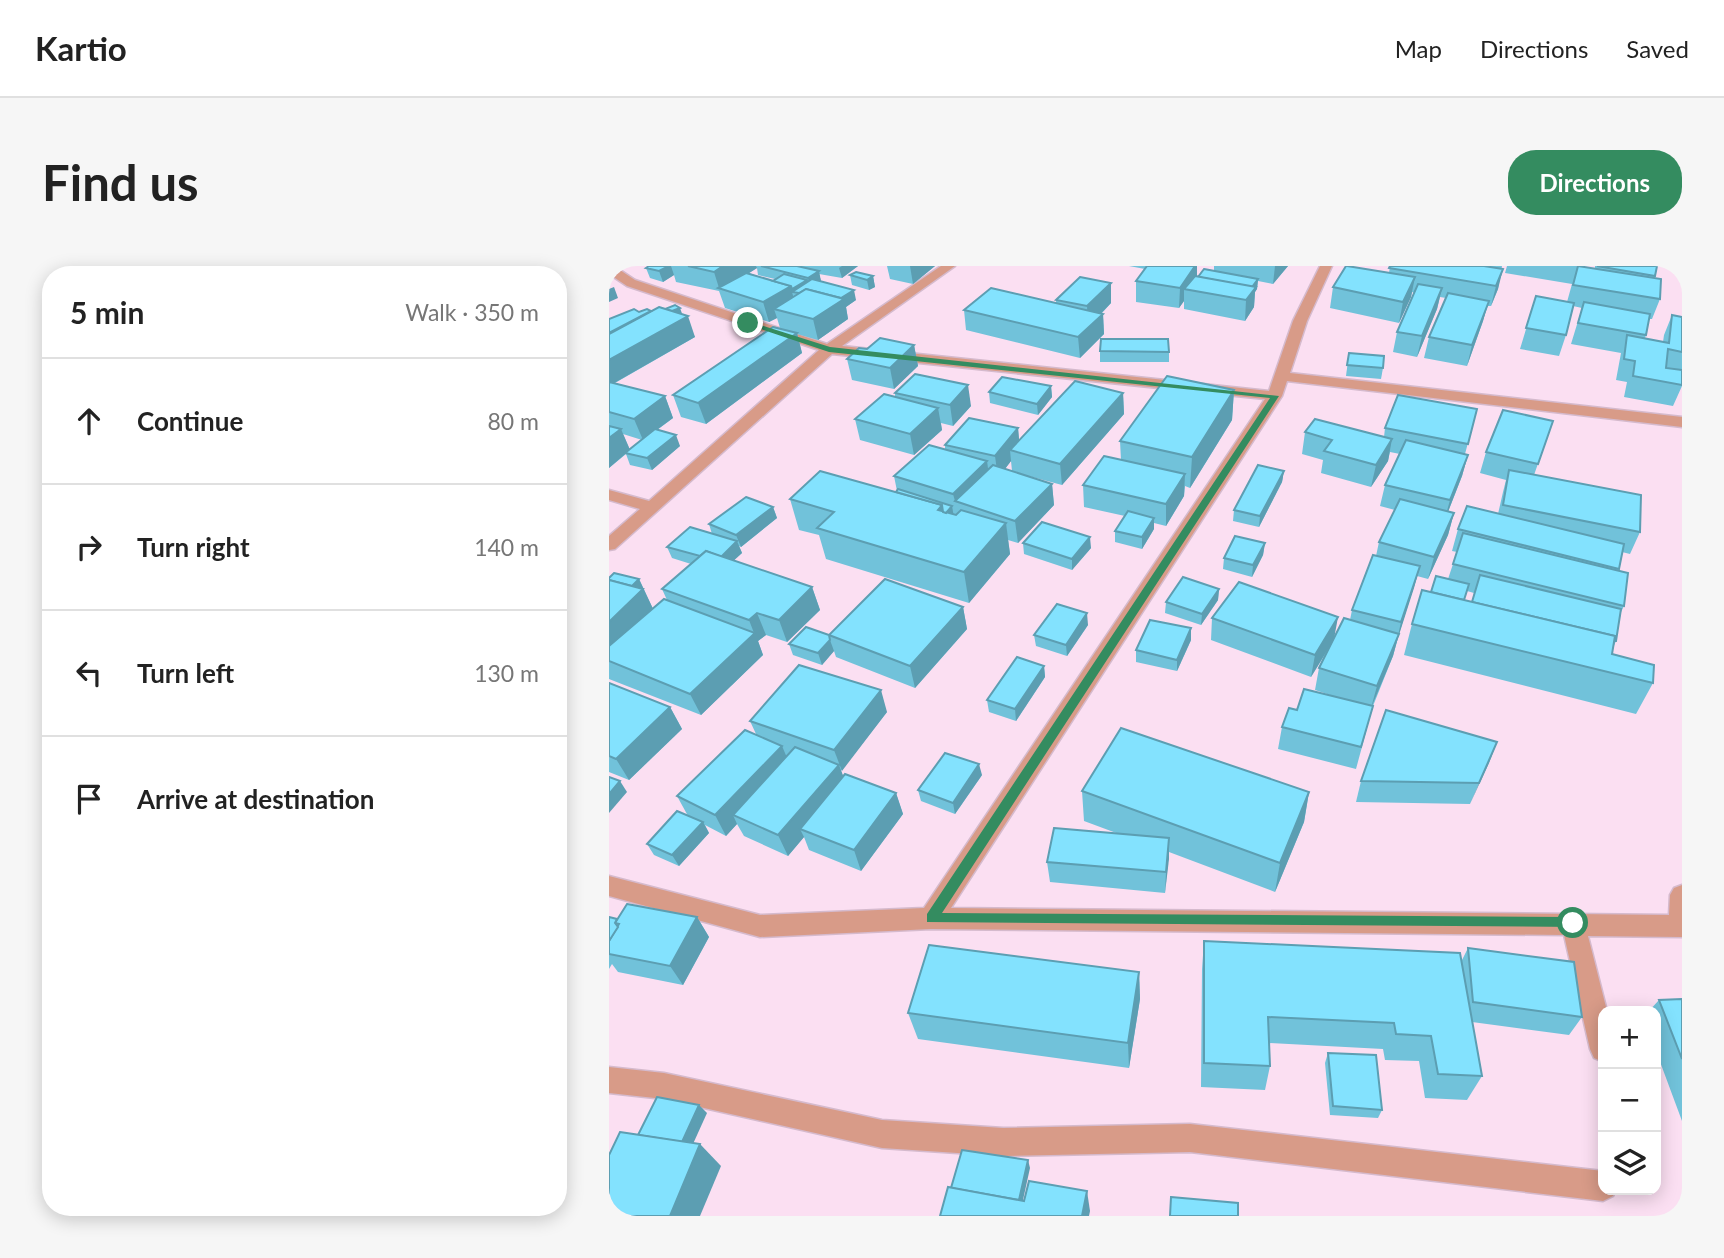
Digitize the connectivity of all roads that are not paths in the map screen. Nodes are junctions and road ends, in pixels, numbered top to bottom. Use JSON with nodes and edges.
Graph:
{"nodes":[{"id":1,"x":949,"y":266,"type":"edge"},
{"id":2,"x":1326,"y":266,"type":"edge"},
{"id":3,"x":609,"y":268,"type":"edge"},
{"id":4,"x":829,"y":349,"type":"junction"},
{"id":5,"x":1282,"y":376,"type":"junction"},
{"id":6,"x":1275,"y":396,"type":"junction"},
{"id":7,"x":1682,"y":422,"type":"edge"},
{"id":8,"x":609,"y":495,"type":"edge"},
{"id":9,"x":653,"y":507,"type":"junction"},
{"id":10,"x":609,"y":545,"type":"edge"},
{"id":11,"x":609,"y":886,"type":"edge"},
{"id":12,"x":1682,"y":895,"type":"edge"},
{"id":13,"x":931,"y":918,"type":"junction"},
{"id":14,"x":1573,"y":923,"type":"junction"},
{"id":15,"x":1682,"y":926,"type":"edge"},
{"id":16,"x":1598,"y":1028,"type":"edge"},
{"id":17,"x":609,"y":1080,"type":"edge"},
{"id":18,"x":1598,"y":1185,"type":"edge"}],
"edges":[{"from":1,"to":4,"type":"street"},
{"from":2,"to":5,"type":"street"},
{"from":3,"to":4,"type":"street"},
{"from":4,"to":6,"type":"street"},
{"from":4,"to":9,"type":"street"},
{"from":5,"to":6,"type":"street"},
{"from":5,"to":7,"type":"street"},
{"from":6,"to":13,"type":"street"},
{"from":8,"to":9,"type":"street"},
{"from":9,"to":10,"type":"street"},
{"from":11,"to":13,"type":"street"},
{"from":12,"to":15,"type":"street"},
{"from":13,"to":14,"type":"street"},
{"from":14,"to":15,"type":"street"},
{"from":14,"to":16,"type":"street"},
{"from":17,"to":18,"type":"street"}]}
